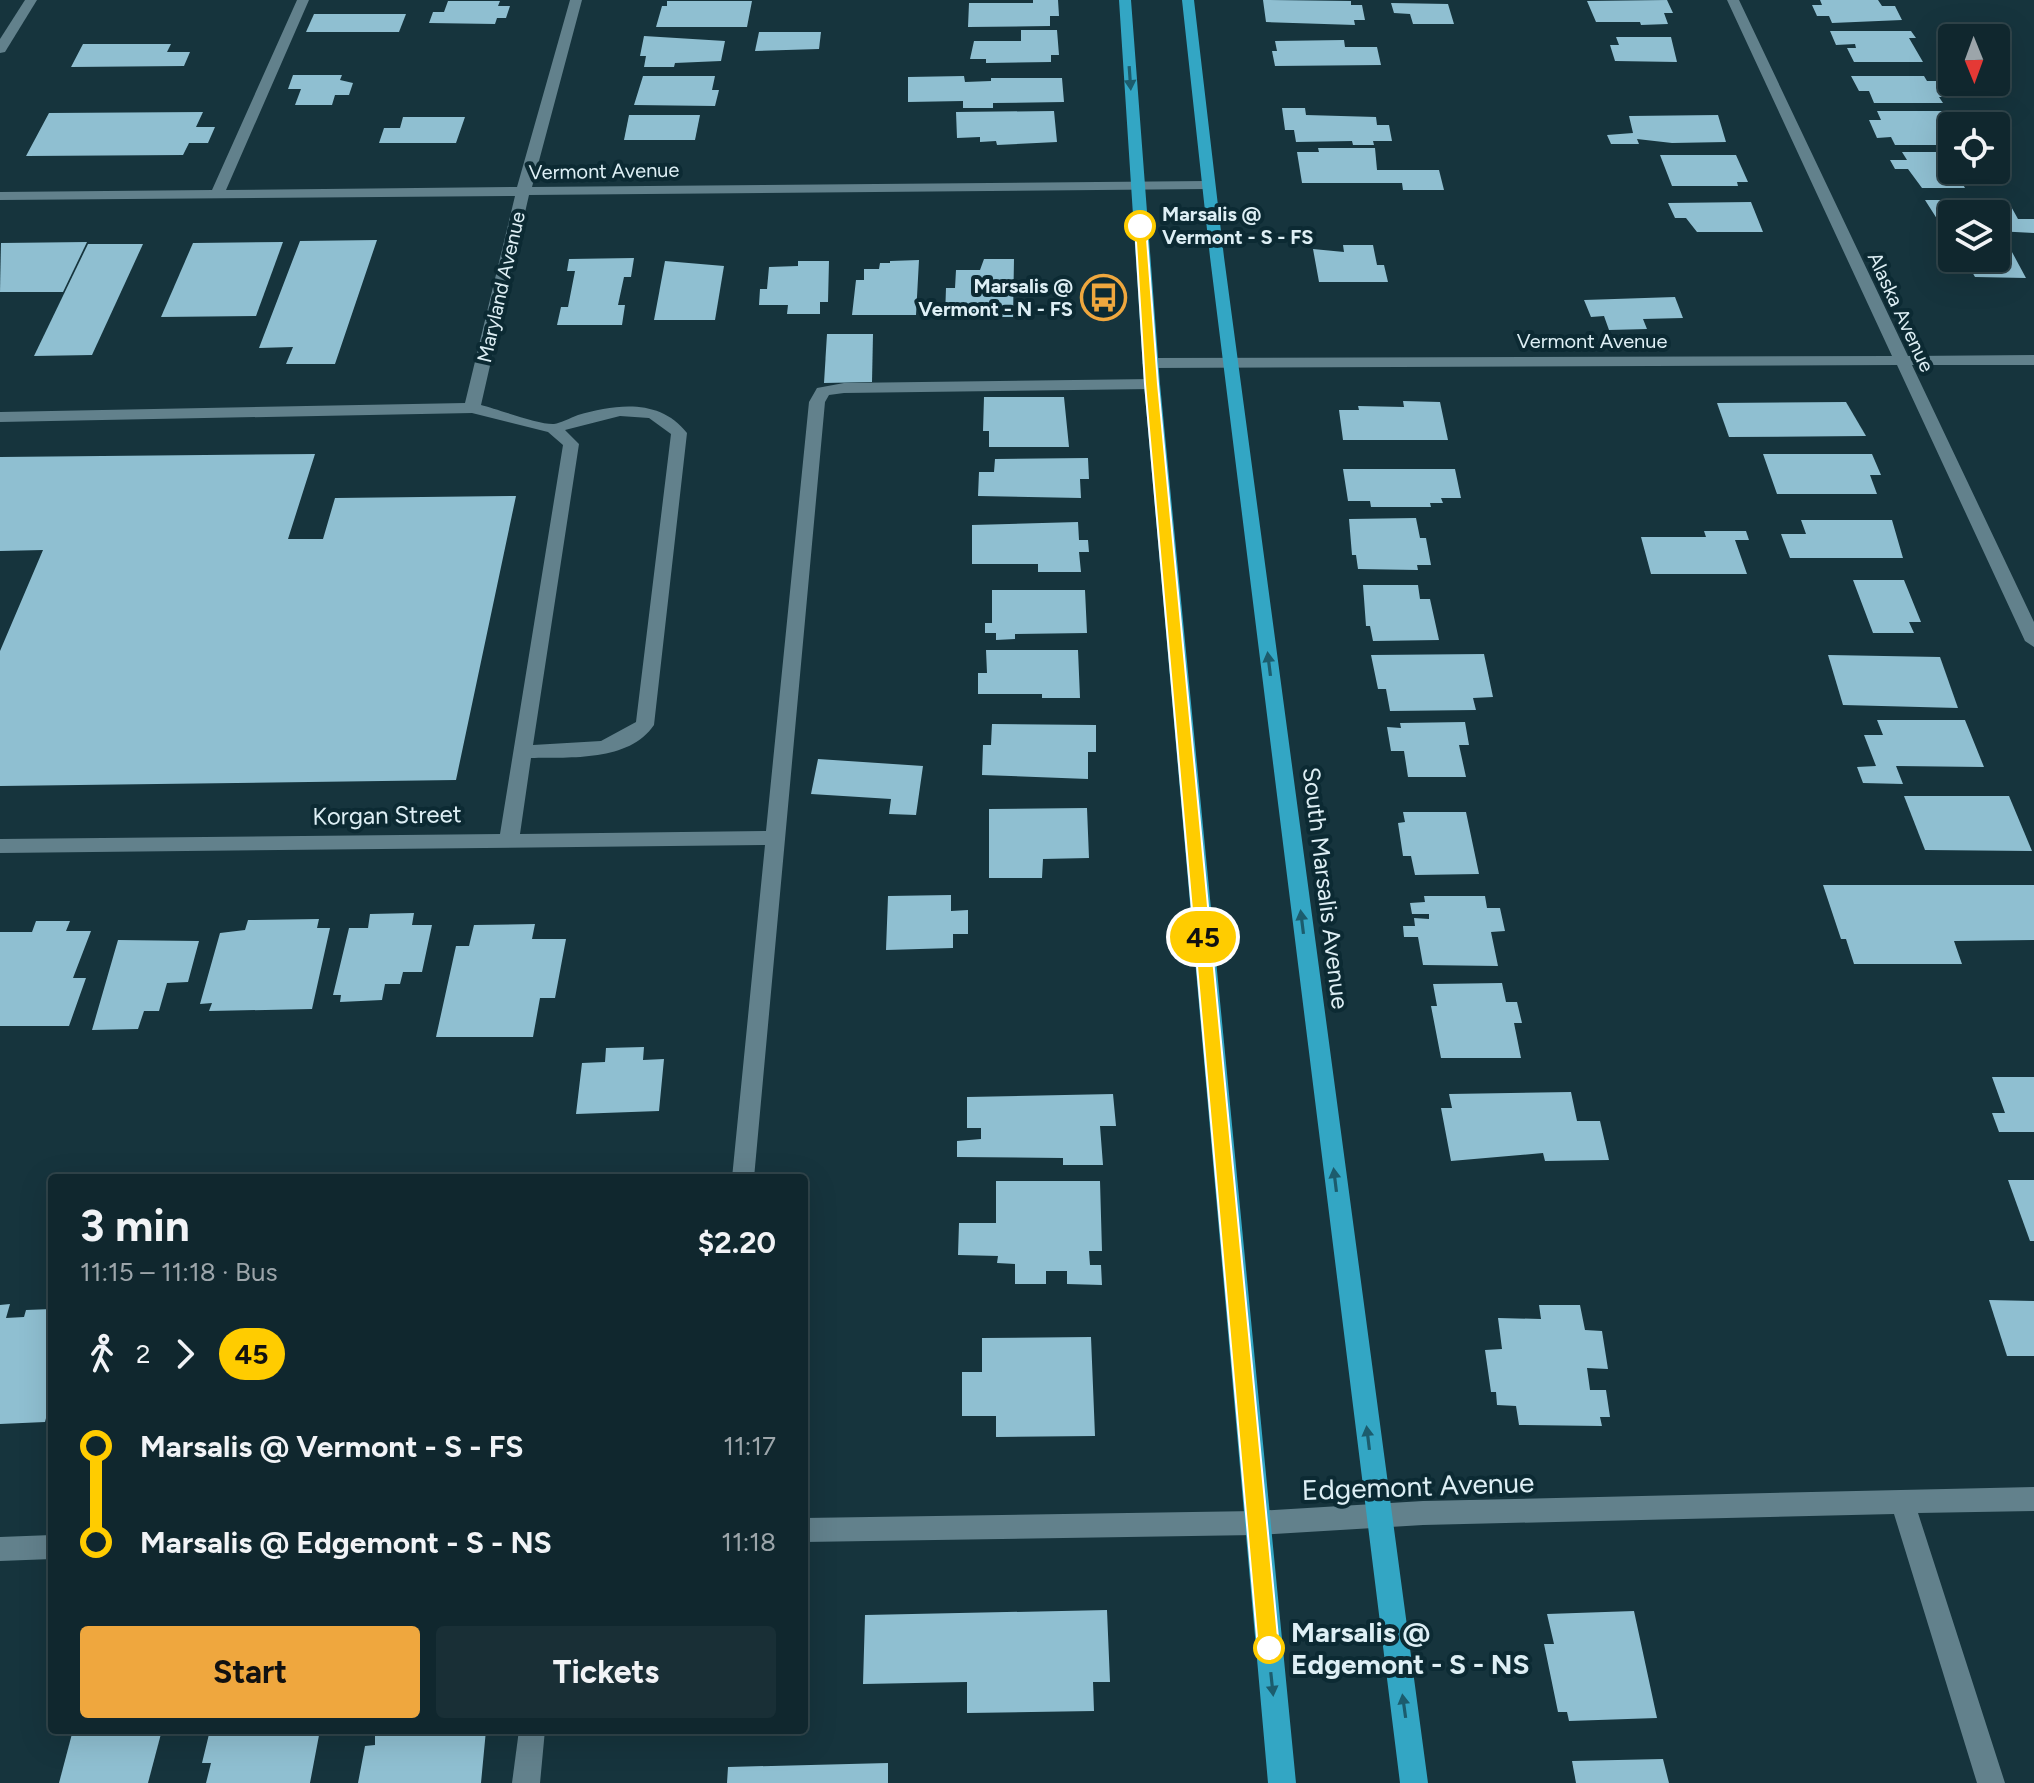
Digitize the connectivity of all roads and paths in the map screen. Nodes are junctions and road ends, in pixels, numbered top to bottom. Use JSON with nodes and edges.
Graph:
{"nodes":[{"id":1,"x":31,"y":0,"type":"edge"},
{"id":2,"x":303,"y":0,"type":"edge"},
{"id":3,"x":576,"y":0,"type":"edge"},
{"id":4,"x":1125,"y":0,"type":"edge"},
{"id":5,"x":1188,"y":0,"type":"edge"},
{"id":6,"x":1733,"y":0,"type":"edge"},
{"id":7,"x":0,"y":49,"type":"edge"},
{"id":8,"x":1207,"y":185,"type":"junction"},
{"id":9,"x":1138,"y":186,"type":"junction"},
{"id":10,"x":523,"y":192,"type":"junction"},
{"id":11,"x":217,"y":194,"type":"junction"},
{"id":12,"x":0,"y":196,"type":"edge"},
{"id":13,"x":1901,"y":360,"type":"junction"},
{"id":14,"x":2034,"y":360,"type":"edge"},
{"id":15,"x":1230,"y":363,"type":"junction"},
{"id":16,"x":1151,"y":374,"type":"junction"},
{"id":17,"x":472,"y":408,"type":"junction"},
{"id":18,"x":0,"y":417,"type":"edge"},
{"id":19,"x":554,"y":429,"type":"junction"},
{"id":20,"x":2034,"y":641,"type":"edge"},
{"id":21,"x":521,"y":752,"type":"junction"},
{"id":22,"x":775,"y":838,"type":"junction"},
{"id":23,"x":509,"y":839,"type":"junction"},
{"id":24,"x":0,"y":846,"type":"edge"},
{"id":25,"x":743,"y":1174,"type":"edge"},
{"id":26,"x":2034,"y":1499,"type":"edge"},
{"id":27,"x":1902,"y":1501,"type":"junction"},
{"id":28,"x":1378,"y":1515,"type":"junction"},
{"id":29,"x":1256,"y":1523,"type":"junction"},
{"id":30,"x":808,"y":1530,"type":"edge"},
{"id":31,"x":48,"y":1547,"type":"edge"},
{"id":32,"x":0,"y":1549,"type":"edge"},
{"id":33,"x":532,"y":1734,"type":"edge"},
{"id":34,"x":526,"y":1783,"type":"edge"},
{"id":35,"x":1282,"y":1783,"type":"edge"},
{"id":36,"x":1414,"y":1783,"type":"edge"},
{"id":37,"x":1991,"y":1783,"type":"edge"}],
"edges":[{"from":1,"to":7,"type":"street"},
{"from":2,"to":11,"type":"street"},
{"from":3,"to":10,"type":"street","name":"Maryland Avenue"},
{"from":4,"to":9,"type":"main road","one_way":true},
{"from":5,"to":8,"type":"main road","name":"South Marsalis Avenue"},
{"from":6,"to":13,"type":"street","name":"Alaska Avenue"},
{"from":8,"to":9,"type":"street","name":"Vermont Avenue"},
{"from":8,"to":15,"type":"main road","name":"South Marsalis Avenue"},
{"from":9,"to":10,"type":"street","name":"Vermont Avenue"},
{"from":9,"to":16,"type":"main road"},
{"from":10,"to":11,"type":"street","name":"Vermont Avenue"},
{"from":10,"to":17,"type":"street","name":"Maryland Avenue"},
{"from":11,"to":12,"type":"street","name":"Vermont Avenue"},
{"from":13,"to":14,"type":"street","name":"Vermont Avenue"},
{"from":13,"to":15,"type":"street","name":"Vermont Avenue"},
{"from":13,"to":20,"type":"street","name":"Alaska Avenue"},
{"from":15,"to":16,"type":"street","name":"Vermont Avenue"},
{"from":28,"to":15,"type":"main road","name":"South Marsalis Avenue","one_way":true},
{"from":16,"to":22,"type":"street","name":"Vermont Avenue"},
{"from":16,"to":29,"type":"main road"},
{"from":17,"to":18,"type":"street"},
{"from":17,"to":19,"type":"street"},
{"from":19,"to":21,"type":"street"},
{"from":19,"to":21,"type":"street"},
{"from":21,"to":23,"type":"street"},
{"from":22,"to":23,"type":"street","name":"Korgan Street"},
{"from":22,"to":25,"type":"street"},
{"from":23,"to":24,"type":"street","name":"Korgan Street"},
{"from":26,"to":27,"type":"street","name":"Edgemont Avenue"},
{"from":27,"to":28,"type":"street","name":"Edgemont Avenue"},
{"from":27,"to":37,"type":"street"},
{"from":28,"to":29,"type":"street","name":"Edgemont Avenue"},
{"from":36,"to":28,"type":"main road","name":"South Marsalis Avenue","one_way":true},
{"from":29,"to":30,"type":"street","name":"Edgemont Avenue"},
{"from":29,"to":35,"type":"main road","one_way":true},
{"from":31,"to":32,"type":"street"},
{"from":33,"to":34,"type":"street"}]}
